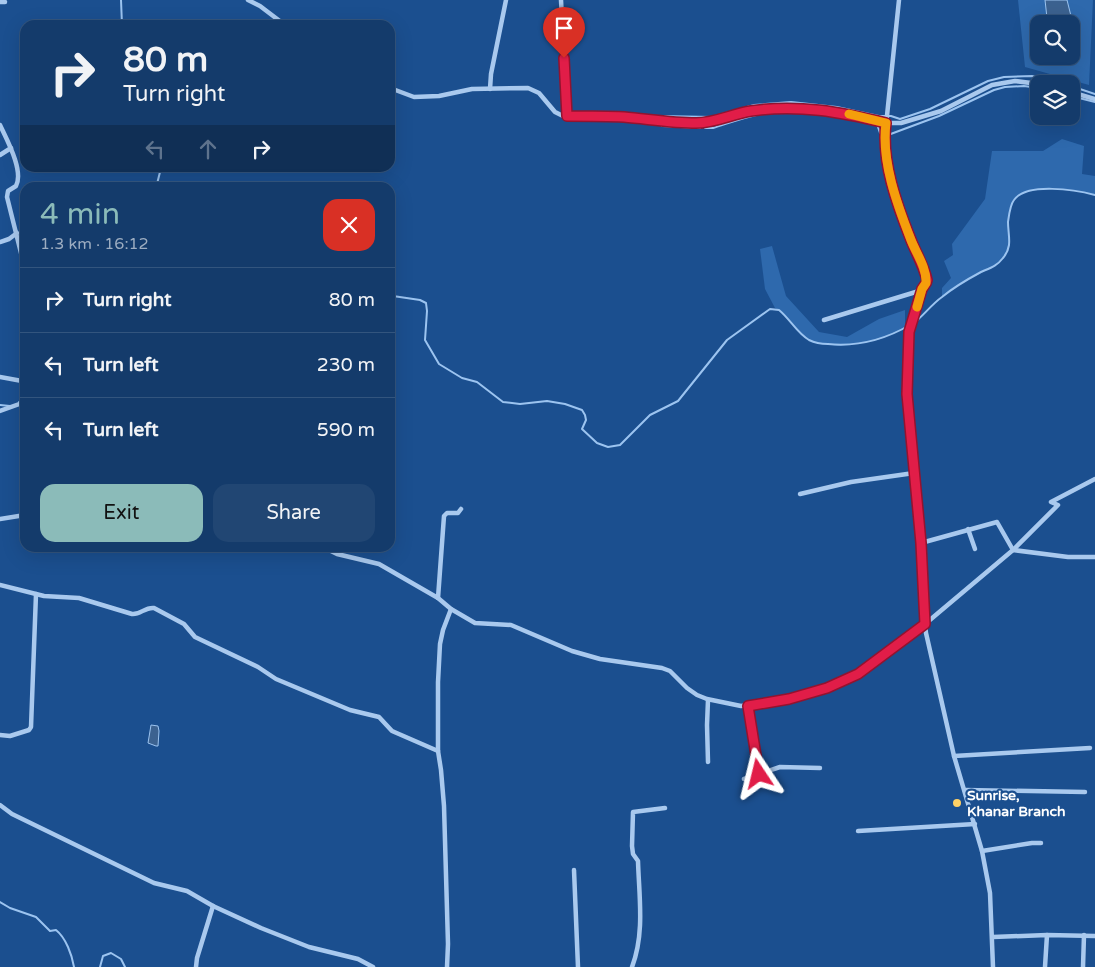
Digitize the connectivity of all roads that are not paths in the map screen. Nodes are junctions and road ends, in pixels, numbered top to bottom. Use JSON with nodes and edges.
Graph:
{"nodes":[{"id":1,"x":248,"y":0,"type":"edge"},
{"id":2,"x":506,"y":0,"type":"edge"},
{"id":3,"x":561,"y":0,"type":"edge"},
{"id":4,"x":899,"y":0,"type":"edge"},
{"id":5,"x":278,"y":20,"type":"edge"},
{"id":6,"x":1030,"y":83,"type":"edge"},
{"id":7,"x":490,"y":89,"type":"junction"},
{"id":8,"x":395,"y":90,"type":"edge"},
{"id":9,"x":1080,"y":95,"type":"edge"},
{"id":10,"x":1095,"y":99,"type":"edge"},
{"id":11,"x":567,"y":116,"type":"junction"},
{"id":12,"x":886,"y":123,"type":"junction"},
{"id":13,"x":0,"y":126,"type":"edge"},
{"id":14,"x":11,"y":148,"type":"junction"},
{"id":15,"x":0,"y":155,"type":"edge"},
{"id":16,"x":17,"y":233,"type":"junction"},
{"id":17,"x":0,"y":242,"type":"edge"},
{"id":18,"x":20,"y":246,"type":"edge"},
{"id":19,"x":922,"y":289,"type":"junction"},
{"id":20,"x":824,"y":320,"type":"dead end"},
{"id":21,"x":0,"y":377,"type":"edge"},
{"id":22,"x":20,"y":381,"type":"edge"},
{"id":23,"x":20,"y":404,"type":"edge"},
{"id":24,"x":0,"y":411,"type":"edge"},
{"id":25,"x":914,"y":473,"type":"junction"},
{"id":26,"x":1095,"y":479,"type":"edge"},
{"id":27,"x":800,"y":494,"type":"dead end"},
{"id":28,"x":461,"y":509,"type":"dead end"},
{"id":29,"x":20,"y":516,"type":"edge"},
{"id":30,"x":0,"y":518,"type":"edge"},
{"id":31,"x":968,"y":529,"type":"junction"},
{"id":32,"x":921,"y":543,"type":"junction"},
{"id":33,"x":975,"y":549,"type":"dead end"},
{"id":34,"x":1012,"y":550,"type":"junction"},
{"id":35,"x":333,"y":552,"type":"edge"},
{"id":36,"x":1095,"y":556,"type":"edge"},
{"id":37,"x":0,"y":585,"type":"edge"},
{"id":38,"x":36,"y":594,"type":"junction"},
{"id":39,"x":438,"y":598,"type":"junction"},
{"id":40,"x":451,"y":609,"type":"junction"},
{"id":41,"x":925,"y":624,"type":"junction"},
{"id":42,"x":708,"y":700,"type":"junction"},
{"id":43,"x":748,"y":706,"type":"junction"},
{"id":44,"x":0,"y":736,"type":"edge"},
{"id":45,"x":1090,"y":748,"type":"dead end"},
{"id":46,"x":438,"y":751,"type":"junction"},
{"id":47,"x":954,"y":756,"type":"junction"},
{"id":48,"x":708,"y":762,"type":"dead end"},
{"id":49,"x":820,"y":768,"type":"dead end"},
{"id":50,"x":759,"y":774,"type":"junction"},
{"id":51,"x":744,"y":779,"type":"dead end"},
{"id":52,"x":965,"y":790,"type":"junction"},
{"id":53,"x":1086,"y":792,"type":"dead end"},
{"id":54,"x":0,"y":805,"type":"edge"},
{"id":55,"x":665,"y":808,"type":"dead end"},
{"id":56,"x":975,"y":824,"type":"junction"},
{"id":57,"x":858,"y":831,"type":"dead end"},
{"id":58,"x":1041,"y":843,"type":"dead end"},
{"id":59,"x":982,"y":851,"type":"junction"},
{"id":60,"x":574,"y":870,"type":"dead end"},
{"id":61,"x":213,"y":906,"type":"junction"},
{"id":62,"x":1047,"y":935,"type":"junction"},
{"id":63,"x":1084,"y":935,"type":"junction"},
{"id":64,"x":1095,"y":936,"type":"edge"},
{"id":65,"x":993,"y":937,"type":"junction"},
{"id":66,"x":196,"y":967,"type":"edge"},
{"id":67,"x":373,"y":967,"type":"edge"},
{"id":68,"x":447,"y":967,"type":"edge"},
{"id":69,"x":578,"y":967,"type":"edge"},
{"id":70,"x":632,"y":967,"type":"edge"},
{"id":71,"x":993,"y":967,"type":"edge"},
{"id":72,"x":1045,"y":967,"type":"edge"},
{"id":73,"x":1084,"y":967,"type":"edge"}],
"edges":[{"from":1,"to":5,"type":"street"},
{"from":2,"to":7,"type":"street"},
{"from":3,"to":11,"type":"street"},
{"from":4,"to":12,"type":"street"},
{"from":6,"to":12,"type":"street"},
{"from":7,"to":8,"type":"street"},
{"from":7,"to":11,"type":"street"},
{"from":9,"to":10,"type":"street"},
{"from":11,"to":12,"type":"street"},
{"from":12,"to":19,"type":"street"},
{"from":13,"to":14,"type":"street"},
{"from":14,"to":15,"type":"street"},
{"from":14,"to":16,"type":"street"},
{"from":16,"to":17,"type":"street"},
{"from":16,"to":18,"type":"street"},
{"from":19,"to":20,"type":"street"},
{"from":19,"to":25,"type":"street"},
{"from":21,"to":22,"type":"street"},
{"from":23,"to":24,"type":"street"},
{"from":25,"to":27,"type":"street"},
{"from":25,"to":32,"type":"street"},
{"from":26,"to":34,"type":"street"},
{"from":28,"to":39,"type":"street"},
{"from":29,"to":30,"type":"street"},
{"from":31,"to":32,"type":"street"},
{"from":31,"to":33,"type":"street"},
{"from":31,"to":34,"type":"street"},
{"from":32,"to":41,"type":"street"},
{"from":34,"to":36,"type":"street"},
{"from":34,"to":41,"type":"street"},
{"from":35,"to":39,"type":"street"},
{"from":37,"to":38,"type":"street"},
{"from":38,"to":44,"type":"street"},
{"from":38,"to":46,"type":"street"},
{"from":39,"to":40,"type":"street"},
{"from":40,"to":42,"type":"street"},
{"from":40,"to":46,"type":"street"},
{"from":41,"to":43,"type":"street"},
{"from":41,"to":47,"type":"street"},
{"from":42,"to":43,"type":"street"},
{"from":42,"to":48,"type":"street"},
{"from":43,"to":50,"type":"street"},
{"from":45,"to":47,"type":"street"},
{"from":46,"to":68,"type":"street"},
{"from":47,"to":52,"type":"street"},
{"from":49,"to":50,"type":"street"},
{"from":50,"to":51,"type":"street"},
{"from":52,"to":53,"type":"street"},
{"from":52,"to":56,"type":"street"},
{"from":54,"to":61,"type":"street"},
{"from":55,"to":70,"type":"street"},
{"from":56,"to":57,"type":"street"},
{"from":56,"to":59,"type":"street"},
{"from":58,"to":59,"type":"street"},
{"from":59,"to":65,"type":"street"},
{"from":60,"to":69,"type":"street"},
{"from":61,"to":66,"type":"street"},
{"from":61,"to":67,"type":"street"},
{"from":62,"to":63,"type":"street"},
{"from":62,"to":65,"type":"street"},
{"from":62,"to":72,"type":"street"},
{"from":63,"to":64,"type":"street"},
{"from":63,"to":73,"type":"street"},
{"from":65,"to":71,"type":"street"}]}
